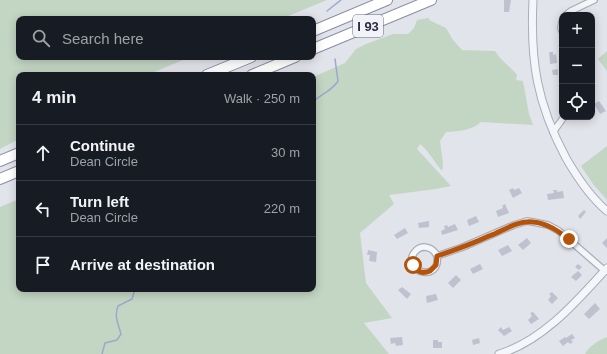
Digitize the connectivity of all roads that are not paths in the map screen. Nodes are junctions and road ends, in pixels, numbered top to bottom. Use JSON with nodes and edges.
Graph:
{"nodes":[{"id":1,"x":387,"y":0,"type":"edge"},
{"id":2,"x":431,"y":0,"type":"edge"},
{"id":3,"x":533,"y":0,"type":"edge"},
{"id":4,"x":594,"y":0,"type":"edge"},
{"id":5,"x":570,"y":12,"type":"edge"},
{"id":6,"x":316,"y":30,"type":"edge"},
{"id":7,"x":316,"y":49,"type":"edge"},
{"id":8,"x":244,"y":60,"type":"edge"},
{"id":9,"x":288,"y":60,"type":"edge"},
{"id":10,"x":214,"y":72,"type":"edge"},
{"id":11,"x":259,"y":72,"type":"edge"},
{"id":12,"x":562,"y":120,"type":"edge"},
{"id":13,"x":553,"y":132,"type":"junction"},
{"id":14,"x":16,"y":154,"type":"edge"},
{"id":15,"x":0,"y":161,"type":"edge"},
{"id":16,"x":16,"y":172,"type":"edge"},
{"id":17,"x":0,"y":179,"type":"edge"},
{"id":18,"x":607,"y":211,"type":"edge"},
{"id":19,"x":437,"y":256,"type":"junction"},
{"id":20,"x":606,"y":270,"type":"edge"},
{"id":21,"x":500,"y":354,"type":"edge"}],
"edges":[{"from":1,"to":6,"type":"highway","number":"I 93"},
{"from":2,"to":7,"type":"highway","number":"I 93"},
{"from":3,"to":13,"type":"street"},
{"from":4,"to":5,"type":"street"},
{"from":8,"to":10,"type":"highway"},
{"from":9,"to":11,"type":"highway"},
{"from":12,"to":13,"type":"street"},
{"from":13,"to":18,"type":"street"},
{"from":14,"to":15,"type":"highway"},
{"from":16,"to":17,"type":"highway"},
{"from":19,"to":19,"type":"street"},
{"from":19,"to":20,"type":"street"},
{"from":20,"to":21,"type":"street"}]}
